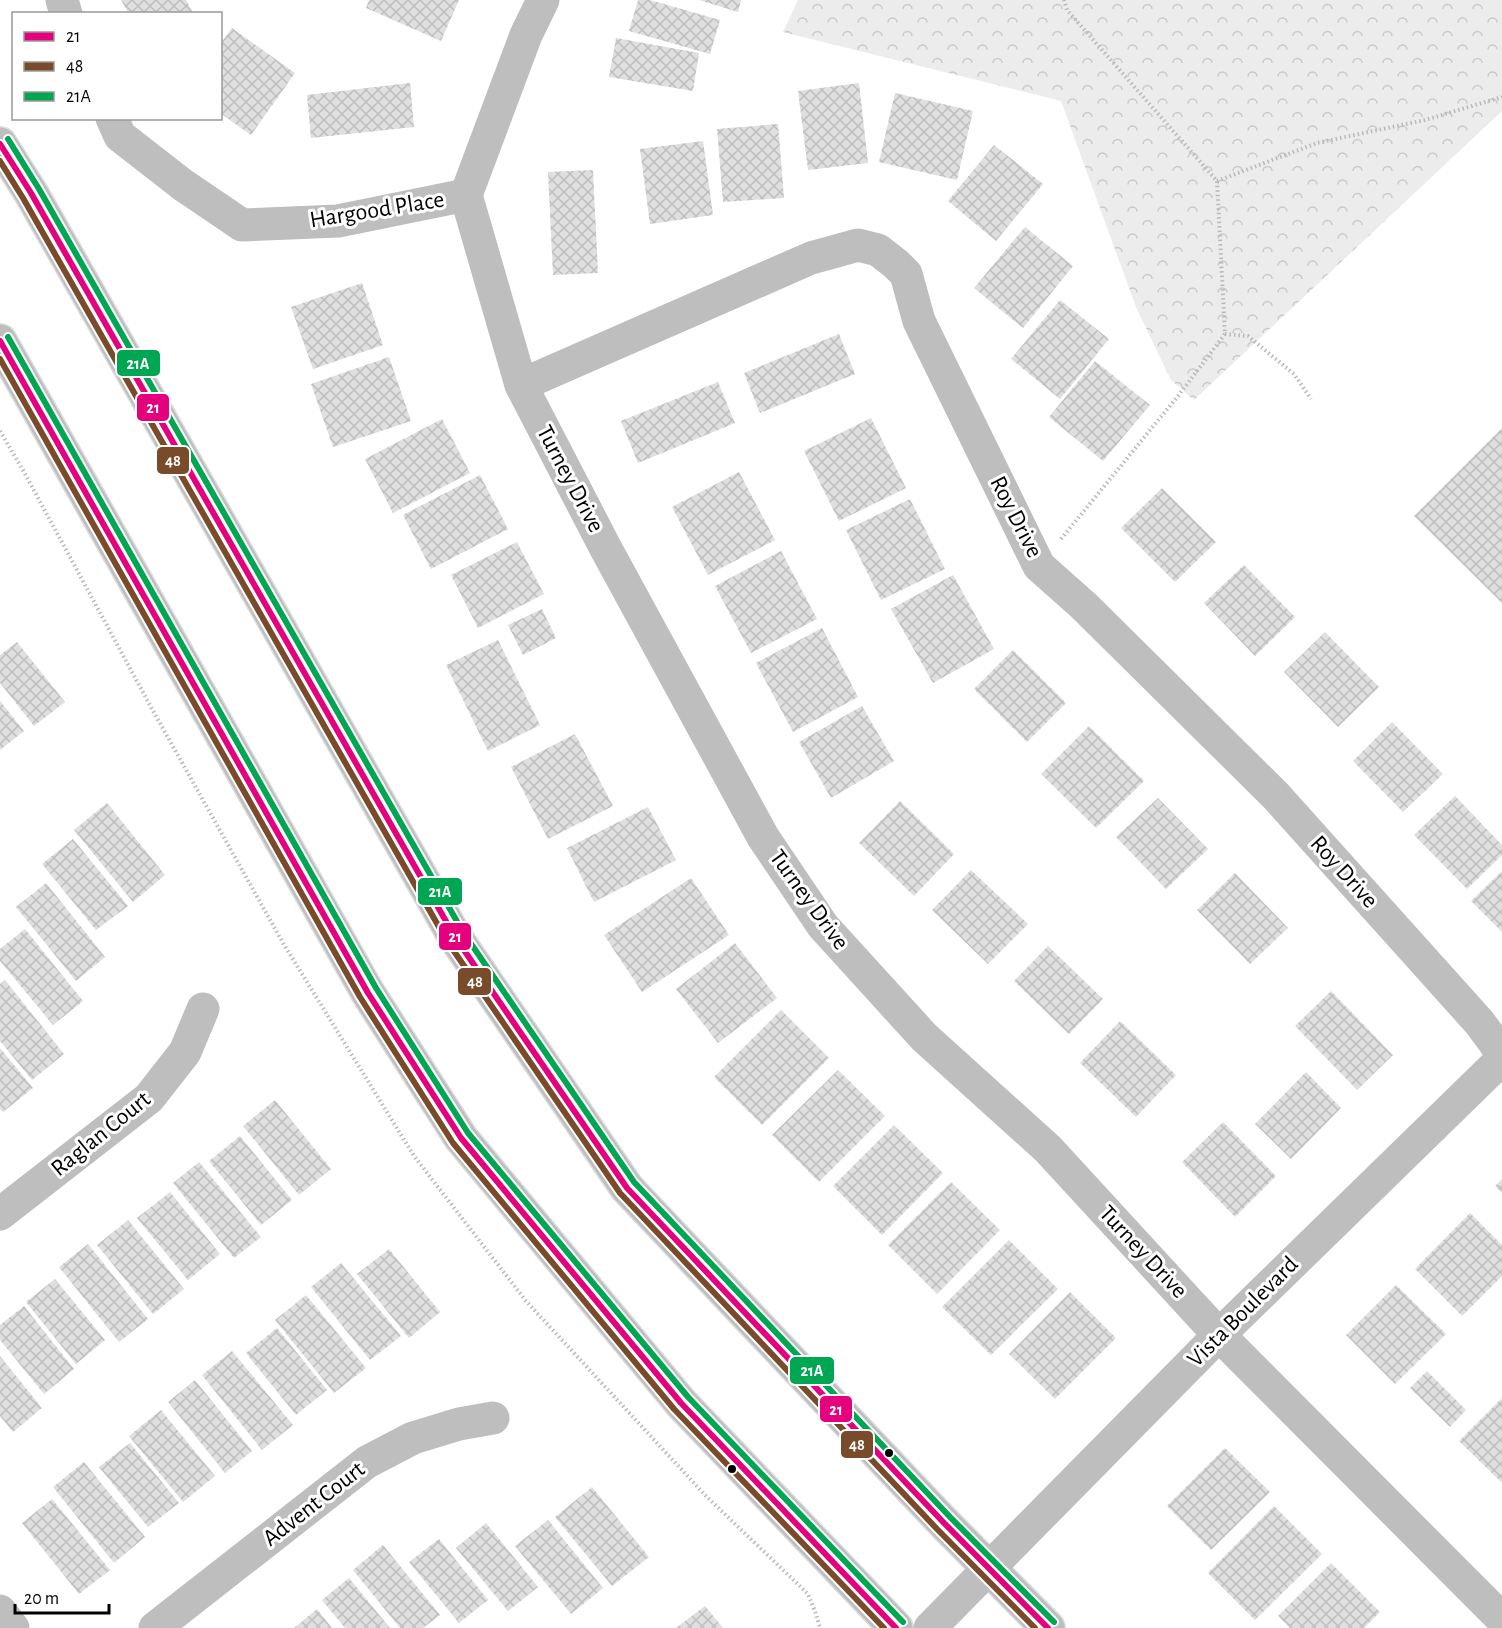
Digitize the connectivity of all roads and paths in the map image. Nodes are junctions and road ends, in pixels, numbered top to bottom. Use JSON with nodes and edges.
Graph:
{"nodes":[{"id":1,"x":543,"y":0,"type":"edge"},
{"id":2,"x":1064,"y":0,"type":"edge"},
{"id":3,"x":1502,"y":97,"type":"edge"},
{"id":4,"x":113,"y":120,"type":"edge"},
{"id":5,"x":0,"y":144,"type":"edge"},
{"id":6,"x":1217,"y":181,"type":"junction"},
{"id":7,"x":466,"y":195,"type":"junction"},
{"id":8,"x":1225,"y":334,"type":"junction"},
{"id":9,"x":0,"y":341,"type":"edge"},
{"id":10,"x":521,"y":385,"type":"junction"},
{"id":11,"x":1311,"y":399,"type":"dead end"},
{"id":12,"x":1039,"y":566,"type":"junction"},
{"id":13,"x":202,"y":1009,"type":"dead end"},
{"id":14,"x":1502,"y":1053,"type":"edge"},
{"id":15,"x":1502,"y":1059,"type":"edge"},
{"id":16,"x":0,"y":1214,"type":"edge"},
{"id":17,"x":1219,"y":1335,"type":"junction"},
{"id":18,"x":493,"y":1418,"type":"dead end"},
{"id":19,"x":989,"y":1568,"type":"junction"},
{"id":20,"x":0,"y":1611,"type":"edge"},
{"id":21,"x":1502,"y":1619,"type":"edge"},
{"id":22,"x":13,"y":1628,"type":"edge"},
{"id":23,"x":155,"y":1628,"type":"edge"},
{"id":24,"x":896,"y":1628,"type":"edge"},
{"id":25,"x":930,"y":1628,"type":"edge"},
{"id":26,"x":1048,"y":1628,"type":"edge"}],
"edges":[{"from":1,"to":7,"type":"street"},
{"from":2,"to":6,"type":"path"},
{"from":3,"to":6,"type":"path"},
{"from":4,"to":7,"type":"street","name":"Hargood Place"},
{"from":5,"to":19,"type":"street"},
{"from":6,"to":8,"type":"path"},
{"from":7,"to":10,"type":"street","name":"Turney Drive"},
{"from":8,"to":11,"type":"path"},
{"from":8,"to":12,"type":"path"},
{"from":9,"to":24,"type":"street"},
{"from":10,"to":12,"type":"street","name":"Roy Drive"},
{"from":10,"to":17,"type":"street","name":"Turney Drive"},
{"from":12,"to":14,"type":"street","name":"Roy Drive"},
{"from":13,"to":16,"type":"street","name":"Raglan Court"},
{"from":15,"to":17,"type":"street","name":"Vista Boulevard"},
{"from":17,"to":19,"type":"street","name":"Vista Boulevard"},
{"from":17,"to":21,"type":"street","name":"Turney Drive"},
{"from":18,"to":23,"type":"street","name":"Advent Court"},
{"from":19,"to":25,"type":"street","name":"Vista Boulevard"},
{"from":19,"to":26,"type":"street"},
{"from":20,"to":22,"type":"street"}]}
